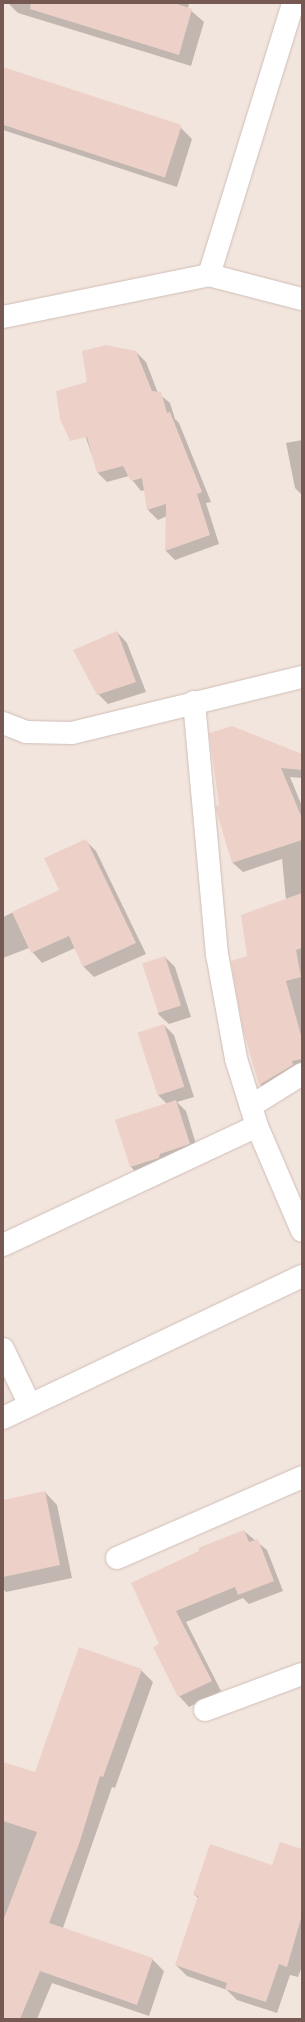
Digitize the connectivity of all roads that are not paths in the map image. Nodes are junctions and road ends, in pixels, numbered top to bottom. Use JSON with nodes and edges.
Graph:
{"nodes":[{"id":1,"x":293,"y":3,"type":"edge"},
{"id":2,"x":209,"y":276,"type":"junction"},
{"id":3,"x":302,"y":299,"type":"edge"},
{"id":4,"x":3,"y":317,"type":"edge"},
{"id":5,"x":302,"y":677,"type":"edge"},
{"id":6,"x":194,"y":702,"type":"junction"},
{"id":7,"x":3,"y":723,"type":"edge"},
{"id":8,"x":302,"y":1074,"type":"edge"},
{"id":9,"x":251,"y":1106,"type":"junction"},
{"id":10,"x":257,"y":1126,"type":"junction"},
{"id":11,"x":302,"y":1231,"type":"edge"},
{"id":12,"x":3,"y":1246,"type":"edge"},
{"id":13,"x":302,"y":1276,"type":"edge"},
{"id":14,"x":3,"y":1349,"type":"edge"},
{"id":15,"x":30,"y":1404,"type":"junction"},
{"id":16,"x":3,"y":1418,"type":"edge"},
{"id":17,"x":302,"y":1477,"type":"edge"},
{"id":18,"x":117,"y":1558,"type":"dead end"},
{"id":19,"x":302,"y":1674,"type":"edge"},
{"id":20,"x":205,"y":1710,"type":"dead end"}],
"edges":[{"from":1,"to":2,"type":"street"},
{"from":2,"to":3,"type":"street"},
{"from":2,"to":4,"type":"street"},
{"from":5,"to":6,"type":"street"},
{"from":6,"to":7,"type":"street"},
{"from":6,"to":9,"type":"street"},
{"from":8,"to":9,"type":"street"},
{"from":9,"to":10,"type":"street"},
{"from":10,"to":11,"type":"street"},
{"from":10,"to":12,"type":"street"},
{"from":13,"to":15,"type":"street"},
{"from":14,"to":15,"type":"street"},
{"from":15,"to":16,"type":"street"},
{"from":17,"to":18,"type":"street"},
{"from":19,"to":20,"type":"street"}]}
